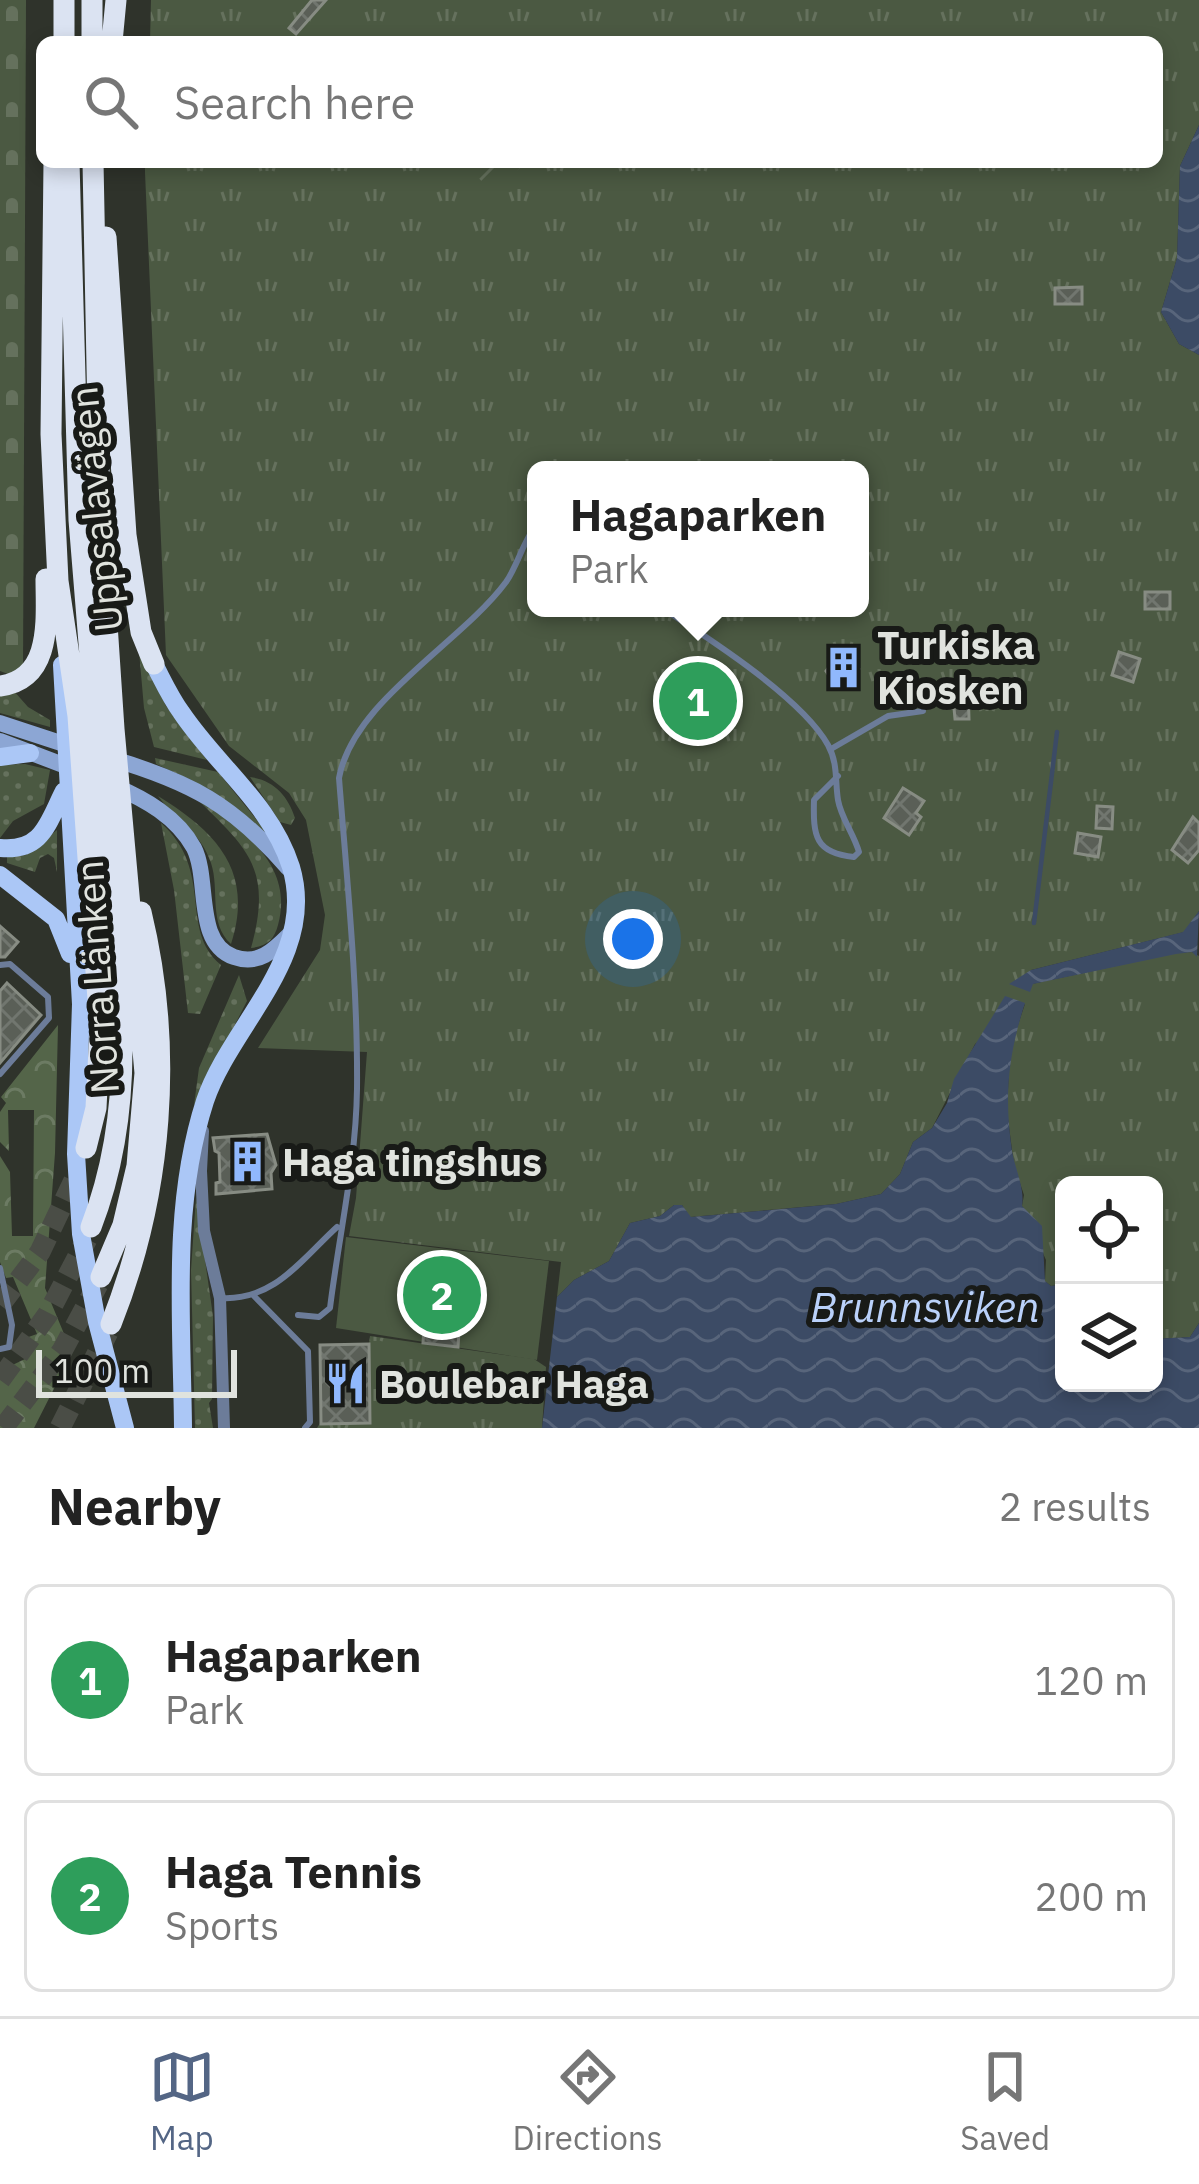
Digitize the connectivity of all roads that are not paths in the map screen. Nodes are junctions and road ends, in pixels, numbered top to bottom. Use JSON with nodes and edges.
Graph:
{"nodes":[{"id":1,"x":64,"y":0,"type":"edge"},
{"id":2,"x":116,"y":0,"type":"edge"},
{"id":3,"x":92,"y":5,"type":"edge"},
{"id":4,"x":63,"y":36,"type":"edge"},
{"id":5,"x":94,"y":36,"type":"edge"},
{"id":6,"x":113,"y":36,"type":"edge"},
{"id":7,"x":54,"y":168,"type":"edge"},
{"id":8,"x":69,"y":168,"type":"edge"},
{"id":9,"x":93,"y":168,"type":"edge"},
{"id":10,"x":106,"y":168,"type":"edge"},
{"id":11,"x":51,"y":434,"type":"junction"},
{"id":12,"x":527,"y":543,"type":"edge"},
{"id":13,"x":674,"y":617,"type":"edge"},
{"id":14,"x":154,"y":664,"type":"joint"},
{"id":15,"x":0,"y":686,"type":"edge"},
{"id":16,"x":923,"y":712,"type":"dead end"},
{"id":17,"x":87,"y":720,"type":"junction"},
{"id":18,"x":0,"y":723,"type":"edge"},
{"id":19,"x":0,"y":741,"type":"edge"},
{"id":20,"x":831,"y":749,"type":"junction"},
{"id":21,"x":30,"y":753,"type":"junction"},
{"id":22,"x":0,"y":757,"type":"edge"},
{"id":23,"x":838,"y":776,"type":"junction"},
{"id":24,"x":92,"y":797,"type":"junction"},
{"id":25,"x":124,"y":841,"type":"junction"},
{"id":26,"x":0,"y":848,"type":"edge"},
{"id":27,"x":292,"y":872,"type":"junction"},
{"id":28,"x":0,"y":875,"type":"edge"},
{"id":29,"x":291,"y":933,"type":"junction"},
{"id":30,"x":0,"y":965,"type":"edge"},
{"id":31,"x":79,"y":1037,"type":"junction"},
{"id":32,"x":0,"y":1074,"type":"edge"},
{"id":33,"x":206,"y":1100,"type":"junction"},
{"id":34,"x":86,"y":1148,"type":"tunnel mouth"},
{"id":35,"x":340,"y":1225,"type":"junction"},
{"id":36,"x":92,"y":1227,"type":"tunnel mouth"},
{"id":37,"x":0,"y":1268,"type":"edge"},
{"id":38,"x":100,"y":1277,"type":"tunnel mouth"},
{"id":39,"x":254,"y":1296,"type":"junction"},
{"id":40,"x":220,"y":1298,"type":"junction"},
{"id":41,"x":298,"y":1315,"type":"dead end"},
{"id":42,"x":112,"y":1324,"type":"tunnel mouth"},
{"id":43,"x":0,"y":1349,"type":"edge"},
{"id":44,"x":124,"y":1428,"type":"edge"},
{"id":45,"x":183,"y":1428,"type":"edge"},
{"id":46,"x":224,"y":1428,"type":"edge"},
{"id":47,"x":305,"y":1428,"type":"edge"}],
"edges":[{"from":1,"to":4,"type":"highway"},
{"from":2,"to":6,"type":"highway"},
{"from":3,"to":5,"type":"highway"},
{"from":7,"to":11,"type":"highway","name":"Uppsalavägen"},
{"from":8,"to":17,"type":"highway","name":"Uppsalavägen"},
{"from":9,"to":17,"type":"highway","name":"Uppsalavägen"},
{"from":10,"to":14,"type":"highway","name":"Uppsalavägen"},
{"from":11,"to":15,"type":"highway"},
{"from":11,"to":17,"type":"highway","name":"Uppsalavägen"},
{"from":12,"to":35,"type":"lane"},
{"from":13,"to":20,"type":"lane"},
{"from":14,"to":27,"type":"main road","name":"Uppsalavägen"},
{"from":16,"to":20,"type":"lane"},
{"from":17,"to":24,"type":"highway"},
{"from":17,"to":24,"type":"highway","name":"Uppsalavägen"},
{"from":18,"to":27,"type":"street"},
{"from":19,"to":21,"type":"street"},
{"from":20,"to":23,"type":"lane"},
{"from":21,"to":22,"type":"main road"},
{"from":21,"to":29,"type":"street"},
{"from":23,"to":23,"type":"lane"},
{"from":24,"to":25,"type":"highway","name":"Norra Länken"},
{"from":24,"to":26,"type":"main road"},
{"from":24,"to":31,"type":"main road","name":"Uppsalavägen"},
{"from":24,"to":34,"type":"highway"},
{"from":24,"to":36,"type":"highway","name":"Norra Länken"},
{"from":25,"to":38,"type":"highway","name":"Norra Länken"},
{"from":25,"to":42,"type":"highway"},
{"from":27,"to":29,"type":"main road","name":"Uppsalavägen"},
{"from":28,"to":31,"type":"main road"},
{"from":29,"to":33,"type":"main road","name":"Uppsalavägen"},
{"from":30,"to":32,"type":"lane"},
{"from":31,"to":44,"type":"main road","name":"Uppsalavägen"},
{"from":33,"to":40,"type":"street"},
{"from":33,"to":45,"type":"main road","name":"Uppsalavägen"},
{"from":35,"to":39,"type":"lane"},
{"from":35,"to":41,"type":"lane"},
{"from":37,"to":43,"type":"lane"},
{"from":39,"to":40,"type":"lane"},
{"from":39,"to":47,"type":"lane"},
{"from":40,"to":46,"type":"street"}]}
